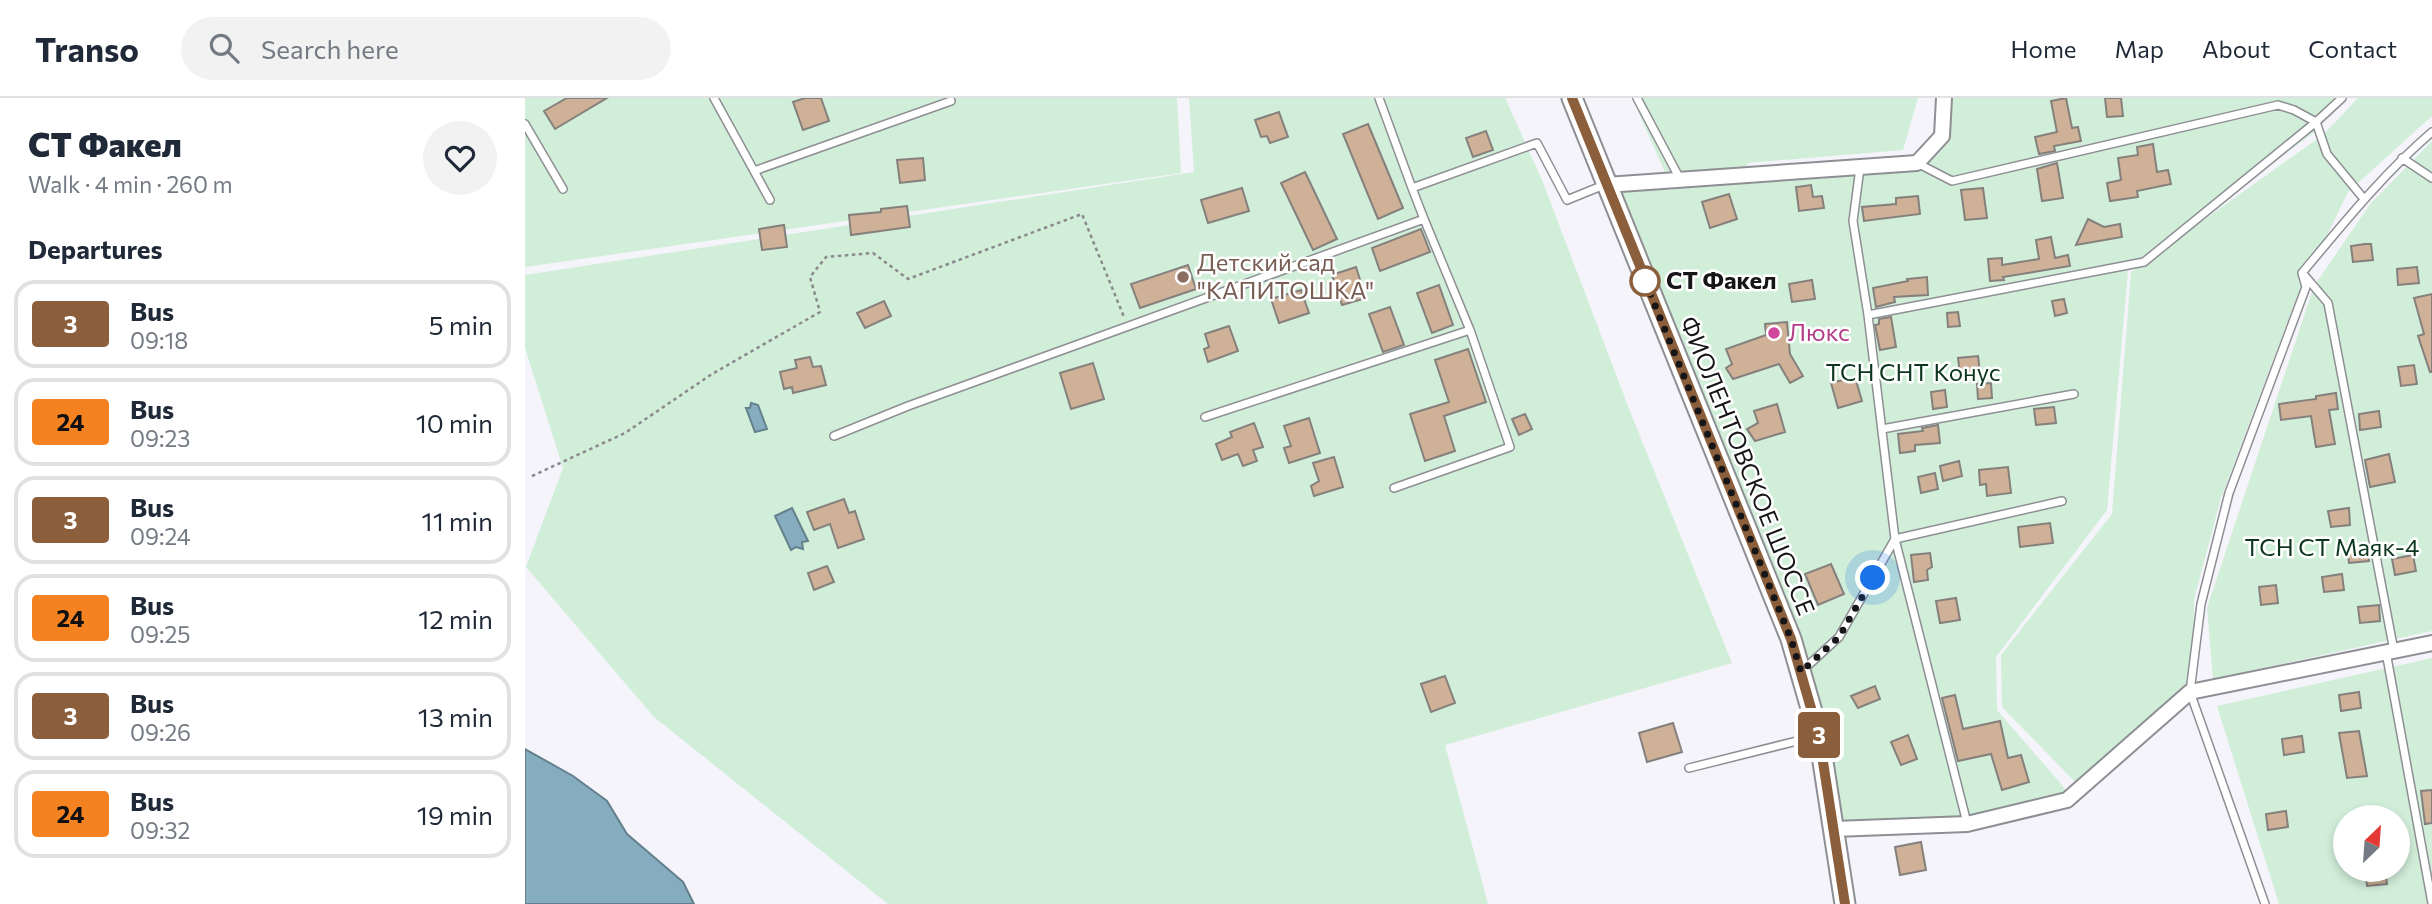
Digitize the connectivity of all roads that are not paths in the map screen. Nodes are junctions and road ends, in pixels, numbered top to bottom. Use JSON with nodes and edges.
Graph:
{"nodes":[{"id":1,"x":714,"y":98,"type":"edge"},
{"id":2,"x":960,"y":98,"type":"edge"},
{"id":3,"x":1379,"y":98,"type":"edge"},
{"id":4,"x":1572,"y":98,"type":"edge"},
{"id":5,"x":1637,"y":98,"type":"edge"},
{"id":6,"x":1944,"y":98,"type":"edge"},
{"id":7,"x":2342,"y":98,"type":"edge"},
{"id":8,"x":950,"y":99,"type":"edge"},
{"id":9,"x":2316,"y":122,"type":"junction"},
{"id":10,"x":525,"y":124,"type":"edge"},
{"id":11,"x":2432,"y":132,"type":"edge"},
{"id":12,"x":2402,"y":158,"type":"junction"},
{"id":13,"x":1917,"y":163,"type":"junction"},
{"id":14,"x":1860,"y":167,"type":"junction"},
{"id":15,"x":754,"y":171,"type":"junction"},
{"id":16,"x":2432,"y":178,"type":"edge"},
{"id":17,"x":1680,"y":179,"type":"junction"},
{"id":18,"x":1606,"y":185,"type":"junction"},
{"id":19,"x":1412,"y":188,"type":"junction"},
{"id":20,"x":563,"y":189,"type":"dead end"},
{"id":21,"x":2364,"y":199,"type":"junction"},
{"id":22,"x":770,"y":200,"type":"dead end"},
{"id":23,"x":1424,"y":219,"type":"junction"},
{"id":24,"x":2302,"y":273,"type":"junction"},
{"id":25,"x":1868,"y":316,"type":"junction"},
{"id":26,"x":1470,"y":330,"type":"junction"},
{"id":27,"x":2074,"y":394,"type":"dead end"},
{"id":28,"x":1205,"y":417,"type":"dead end"},
{"id":29,"x":1882,"y":429,"type":"junction"},
{"id":30,"x":834,"y":436,"type":"dead end"},
{"id":31,"x":1394,"y":488,"type":"dead end"},
{"id":32,"x":2062,"y":501,"type":"dead end"},
{"id":33,"x":1895,"y":539,"type":"junction"},
{"id":34,"x":2432,"y":643,"type":"edge"},
{"id":35,"x":2390,"y":651,"type":"junction"},
{"id":36,"x":1801,"y":672,"type":"junction"},
{"id":37,"x":2190,"y":692,"type":"junction"},
{"id":38,"x":1819,"y":736,"type":"junction"},
{"id":39,"x":1689,"y":768,"type":"dead end"},
{"id":40,"x":1967,"y":824,"type":"junction"},
{"id":41,"x":1834,"y":829,"type":"junction"},
{"id":42,"x":2432,"y":903,"type":"edge"},
{"id":43,"x":1845,"y":904,"type":"edge"},
{"id":44,"x":2265,"y":904,"type":"edge"}],
"edges":[{"from":1,"to":15,"type":"lane"},
{"from":2,"to":8,"type":"lane"},
{"from":3,"to":19,"type":"lane"},
{"from":4,"to":18,"type":"main road","name":"ФИОЛЕНТОВСКОЕ ШОССЕ"},
{"from":5,"to":17,"type":"lane"},
{"from":6,"to":13,"type":"street"},
{"from":7,"to":9,"type":"lane"},
{"from":8,"to":15,"type":"lane"},
{"from":9,"to":13,"type":"lane"},
{"from":9,"to":21,"type":"lane"},
{"from":9,"to":25,"type":"lane"},
{"from":10,"to":20,"type":"lane"},
{"from":11,"to":12,"type":"lane"},
{"from":12,"to":16,"type":"lane"},
{"from":12,"to":21,"type":"lane"},
{"from":13,"to":14,"type":"street"},
{"from":14,"to":17,"type":"street"},
{"from":14,"to":25,"type":"lane"},
{"from":15,"to":22,"type":"lane"},
{"from":17,"to":18,"type":"street"},
{"from":18,"to":19,"type":"lane"},
{"from":18,"to":36,"type":"main road","name":"ФИОЛЕНТОВСКОЕ ШОССЕ"},
{"from":19,"to":23,"type":"lane"},
{"from":21,"to":24,"type":"lane"},
{"from":23,"to":26,"type":"lane"},
{"from":23,"to":30,"type":"lane"},
{"from":24,"to":35,"type":"lane"},
{"from":24,"to":37,"type":"lane"},
{"from":25,"to":29,"type":"lane"},
{"from":26,"to":28,"type":"lane"},
{"from":26,"to":31,"type":"lane"},
{"from":27,"to":29,"type":"lane"},
{"from":29,"to":33,"type":"lane"},
{"from":32,"to":33,"type":"lane"},
{"from":33,"to":36,"type":"lane"},
{"from":33,"to":40,"type":"lane"},
{"from":34,"to":35,"type":"street"},
{"from":35,"to":37,"type":"street"},
{"from":35,"to":42,"type":"lane"},
{"from":36,"to":38,"type":"main road","name":"ФИОЛЕНТОВСКОЕ ШОССЕ"},
{"from":37,"to":40,"type":"street"},
{"from":37,"to":44,"type":"lane"},
{"from":38,"to":39,"type":"lane"},
{"from":38,"to":41,"type":"main road","name":"ФИОЛЕНТОВСКОЕ ШОССЕ"},
{"from":40,"to":41,"type":"street"},
{"from":41,"to":43,"type":"main road","name":"ФИОЛЕНТОВСКОЕ ШОССЕ"}]}
